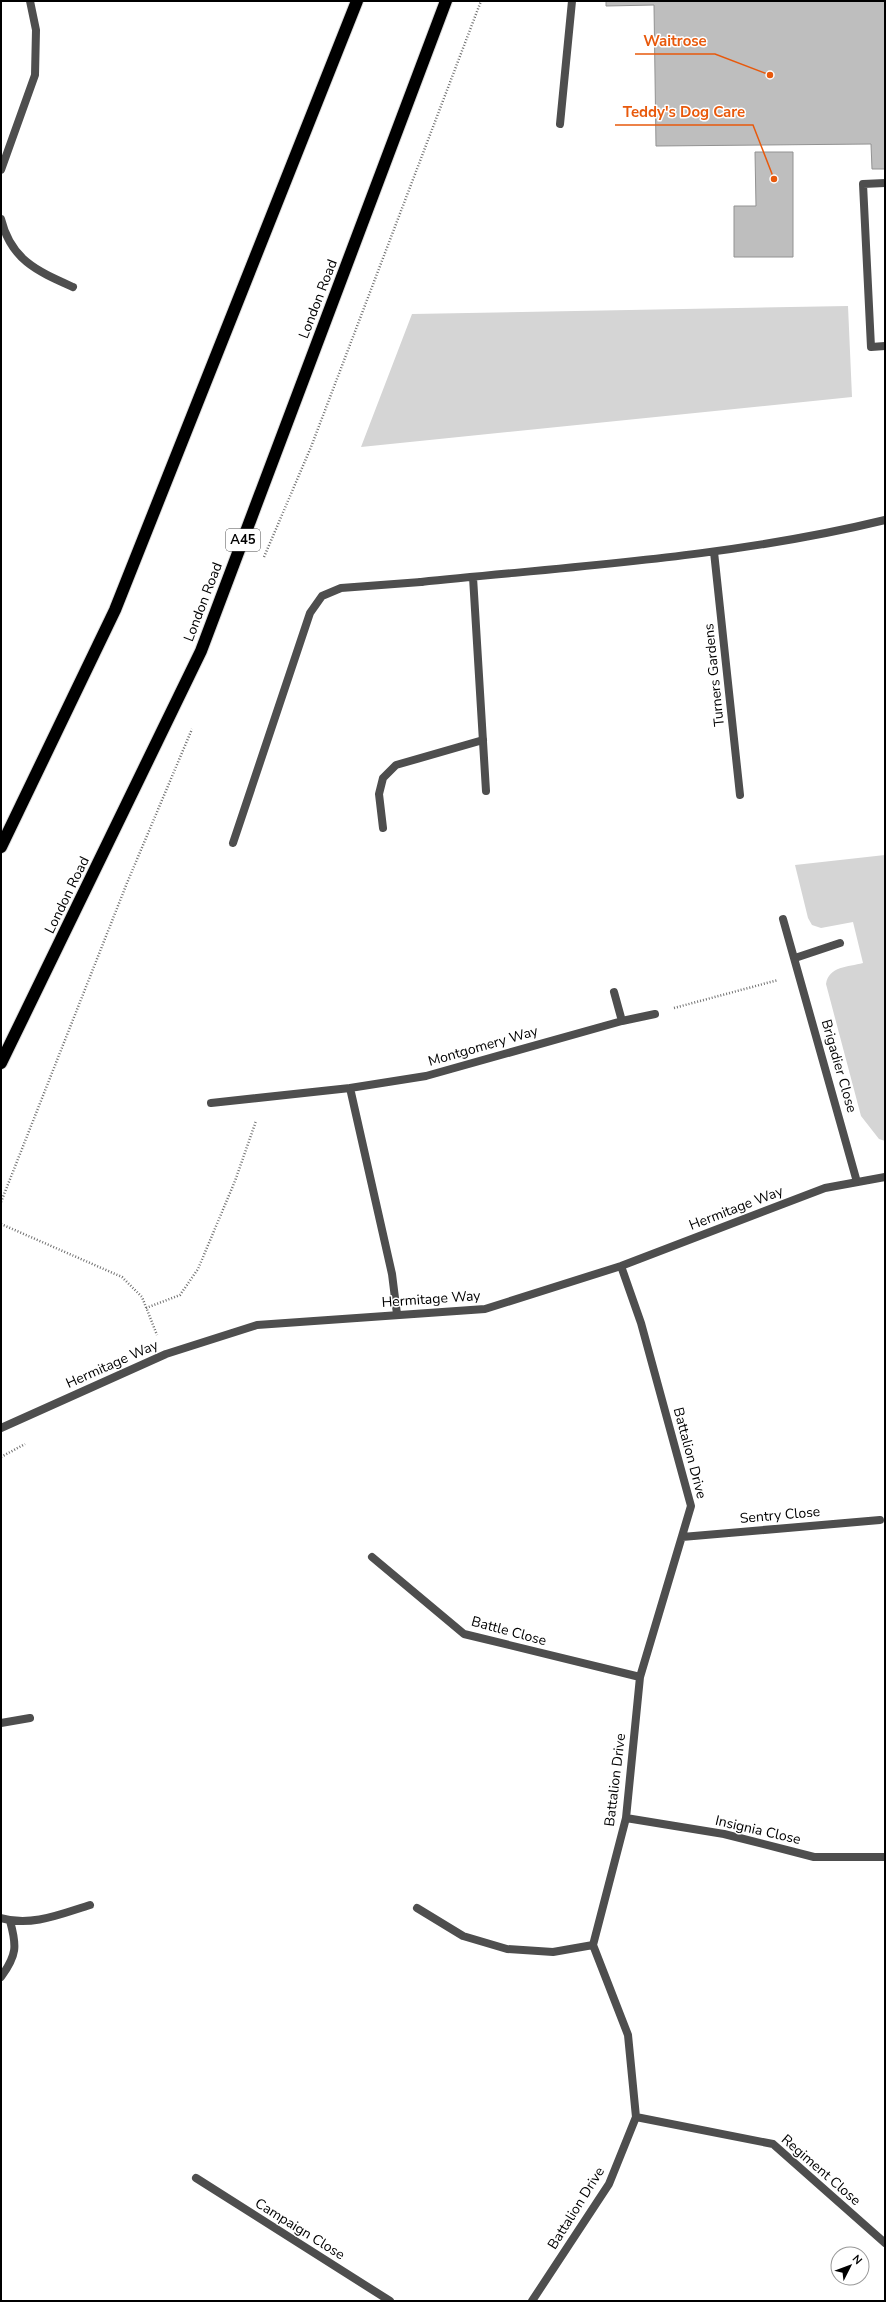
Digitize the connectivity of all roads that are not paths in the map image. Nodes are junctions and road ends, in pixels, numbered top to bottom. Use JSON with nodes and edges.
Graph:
{"nodes":[{"id":1,"x":30,"y":1,"type":"edge"},
{"id":2,"x":357,"y":1,"type":"edge"},
{"id":3,"x":446,"y":1,"type":"edge"},
{"id":4,"x":572,"y":1,"type":"edge"},
{"id":5,"x":560,"y":124,"type":"dead end"},
{"id":6,"x":1,"y":170,"type":"edge"},
{"id":7,"x":885,"y":183,"type":"edge"},
{"id":8,"x":1,"y":219,"type":"edge"},
{"id":9,"x":73,"y":287,"type":"dead end"},
{"id":10,"x":885,"y":346,"type":"edge"},
{"id":11,"x":885,"y":520,"type":"edge"},
{"id":12,"x":714,"y":552,"type":"junction"},
{"id":13,"x":474,"y":577,"type":"junction"},
{"id":14,"x":482,"y":740,"type":"junction"},
{"id":15,"x":486,"y":792,"type":"dead end"},
{"id":16,"x":740,"y":795,"type":"dead end"},
{"id":17,"x":383,"y":828,"type":"dead end"},
{"id":18,"x":233,"y":843,"type":"dead end"},
{"id":19,"x":1,"y":847,"type":"edge"},
{"id":20,"x":783,"y":919,"type":"dead end"},
{"id":21,"x":840,"y":943,"type":"dead end"},
{"id":22,"x":794,"y":958,"type":"junction"},
{"id":23,"x":614,"y":992,"type":"dead end"},
{"id":24,"x":655,"y":1014,"type":"road end"},
{"id":25,"x":622,"y":1021,"type":"junction"},
{"id":26,"x":1,"y":1063,"type":"edge"},
{"id":27,"x":350,"y":1088,"type":"junction"},
{"id":28,"x":211,"y":1103,"type":"dead end"},
{"id":29,"x":885,"y":1176,"type":"edge"},
{"id":30,"x":857,"y":1182,"type":"junction"},
{"id":31,"x":621,"y":1266,"type":"junction"},
{"id":32,"x":397,"y":1314,"type":"junction"},
{"id":33,"x":1,"y":1428,"type":"edge"},
{"id":34,"x":880,"y":1520,"type":"dead end"},
{"id":35,"x":682,"y":1536,"type":"junction"},
{"id":36,"x":372,"y":1557,"type":"dead end"},
{"id":37,"x":640,"y":1677,"type":"junction"},
{"id":38,"x":30,"y":1718,"type":"dead end"},
{"id":39,"x":1,"y":1723,"type":"edge"},
{"id":40,"x":626,"y":1818,"type":"junction"},
{"id":41,"x":885,"y":1857,"type":"edge"},
{"id":42,"x":90,"y":1905,"type":"dead end"},
{"id":43,"x":417,"y":1908,"type":"dead end"},
{"id":44,"x":1,"y":1918,"type":"edge"},
{"id":45,"x":10,"y":1921,"type":"junction"},
{"id":46,"x":593,"y":1945,"type":"junction"},
{"id":47,"x":1,"y":1976,"type":"edge"},
{"id":48,"x":636,"y":2116,"type":"junction"},
{"id":49,"x":196,"y":2178,"type":"dead end"},
{"id":50,"x":885,"y":2243,"type":"edge"},
{"id":51,"x":390,"y":2301,"type":"edge"},
{"id":52,"x":532,"y":2301,"type":"edge"}],
"edges":[{"from":1,"to":6,"type":"street"},
{"from":2,"to":19,"type":"highway"},
{"from":3,"to":26,"type":"highway","name":"London Road","number":"A45"},
{"from":4,"to":5,"type":"street"},
{"from":7,"to":10,"type":"street"},
{"from":8,"to":9,"type":"street"},
{"from":11,"to":12,"type":"street"},
{"from":12,"to":13,"type":"street"},
{"from":12,"to":16,"type":"street","name":"Turners Gardens"},
{"from":13,"to":14,"type":"street"},
{"from":13,"to":18,"type":"street"},
{"from":14,"to":15,"type":"street"},
{"from":14,"to":17,"type":"street"},
{"from":20,"to":22,"type":"street","name":"Brigadier Close"},
{"from":21,"to":22,"type":"street"},
{"from":22,"to":30,"type":"street","name":"Brigadier Close"},
{"from":23,"to":25,"type":"street"},
{"from":24,"to":25,"type":"street","name":"Montgomery Way"},
{"from":25,"to":27,"type":"street","name":"Montgomery Way"},
{"from":27,"to":28,"type":"street","name":"Montgomery Way"},
{"from":27,"to":32,"type":"street"},
{"from":29,"to":30,"type":"street","name":"Hermitage Way"},
{"from":30,"to":31,"type":"street","name":"Hermitage Way"},
{"from":31,"to":32,"type":"street","name":"Hermitage Way"},
{"from":31,"to":35,"type":"street","name":"Battalion Drive"},
{"from":32,"to":33,"type":"street","name":"Hermitage Way"},
{"from":34,"to":35,"type":"street","name":"Sentry Close"},
{"from":35,"to":37,"type":"street","name":"Battalion Drive"},
{"from":36,"to":37,"type":"street","name":"Battle Close"},
{"from":37,"to":40,"type":"street","name":"Battalion Drive"},
{"from":38,"to":39,"type":"street"},
{"from":40,"to":41,"type":"street","name":"Insignia Close"},
{"from":40,"to":46,"type":"street","name":"Battalion Drive"},
{"from":42,"to":45,"type":"street"},
{"from":43,"to":46,"type":"street"},
{"from":44,"to":45,"type":"street"},
{"from":45,"to":47,"type":"street"},
{"from":46,"to":48,"type":"street","name":"Battalion Drive"},
{"from":48,"to":50,"type":"street","name":"Regiment Close"},
{"from":48,"to":52,"type":"street","name":"Battalion Drive"},
{"from":49,"to":51,"type":"street","name":"Campaign Close"}]}
